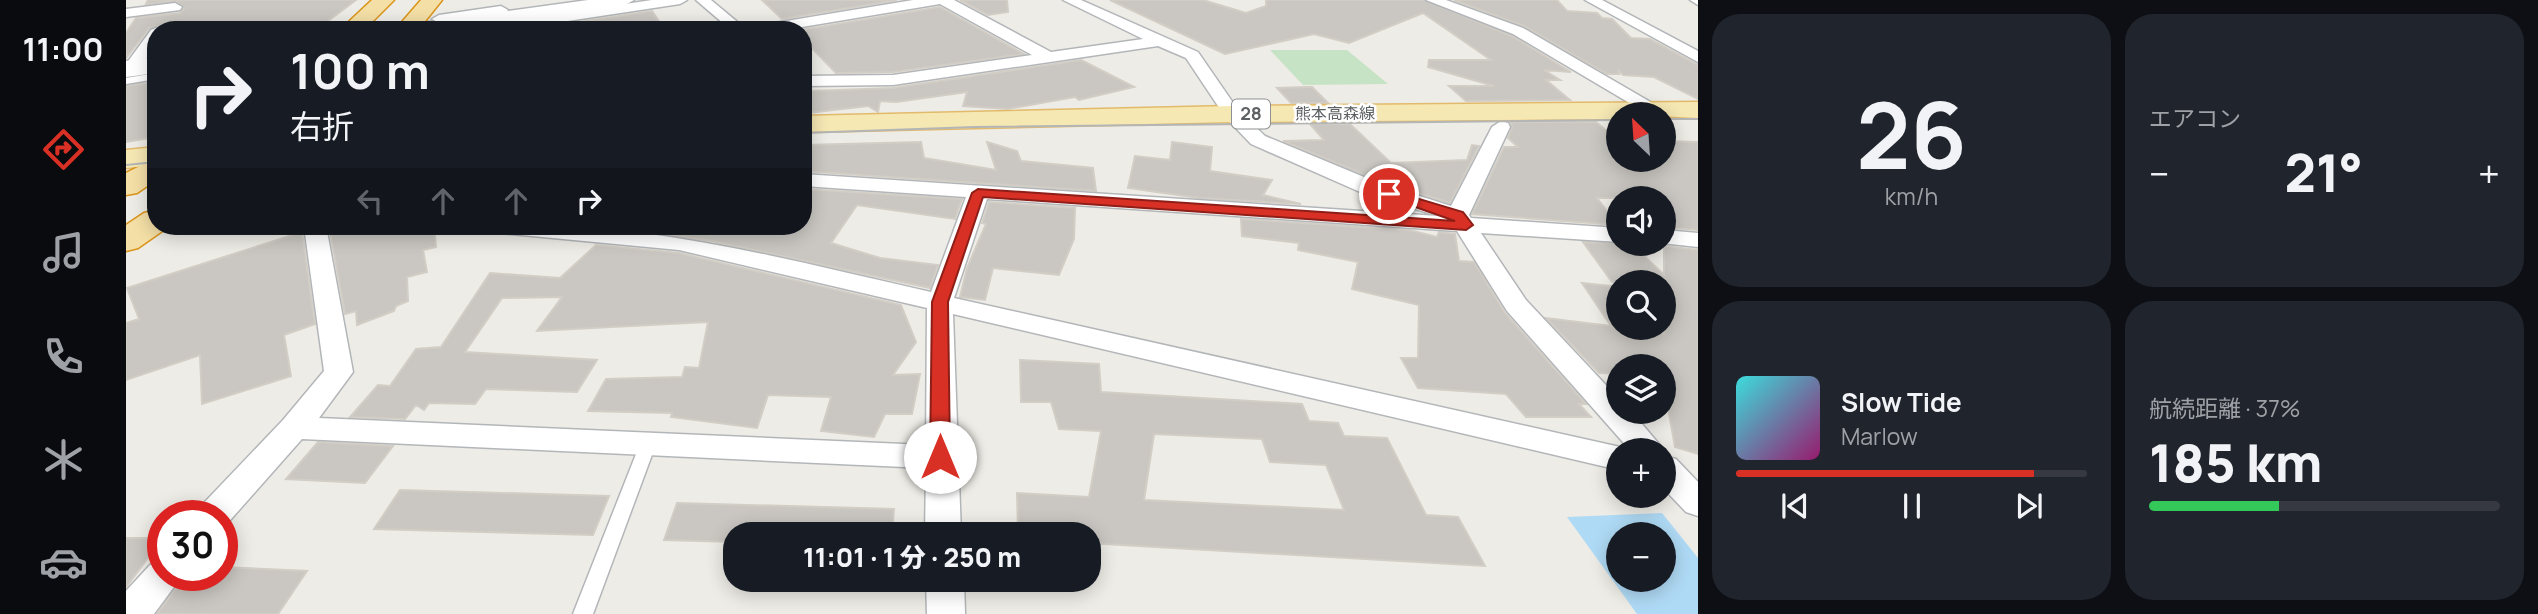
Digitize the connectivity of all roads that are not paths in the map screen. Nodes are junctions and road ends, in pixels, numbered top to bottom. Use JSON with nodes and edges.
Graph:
{"nodes":[{"id":1,"x":384,"y":0,"type":"edge"},
{"id":2,"x":572,"y":0,"type":"edge"},
{"id":3,"x":625,"y":0,"type":"edge"},
{"id":4,"x":680,"y":0,"type":"edge"},
{"id":5,"x":703,"y":0,"type":"edge"},
{"id":6,"x":938,"y":0,"type":"edge"},
{"id":7,"x":944,"y":0,"type":"edge"},
{"id":8,"x":1070,"y":0,"type":"edge"},
{"id":9,"x":1433,"y":0,"type":"edge"},
{"id":10,"x":1592,"y":0,"type":"edge"},
{"id":11,"x":177,"y":3,"type":"edge"},
{"id":12,"x":435,"y":9,"type":"edge"},
{"id":13,"x":126,"y":13,"type":"edge"},
{"id":14,"x":540,"y":13,"type":"edge"},
{"id":15,"x":165,"y":21,"type":"edge"},
{"id":16,"x":361,"y":21,"type":"edge"},
{"id":17,"x":418,"y":21,"type":"edge"},
{"id":18,"x":481,"y":21,"type":"edge"},
{"id":19,"x":510,"y":21,"type":"edge"},
{"id":20,"x":729,"y":21,"type":"edge"},
{"id":21,"x":811,"y":21,"type":"edge"},
{"id":22,"x":1158,"y":41,"type":"junction"},
{"id":23,"x":147,"y":47,"type":"edge"},
{"id":24,"x":1698,"y":57,"type":"edge"},
{"id":25,"x":1050,"y":58,"type":"junction"},
{"id":26,"x":133,"y":69,"type":"edge"},
{"id":27,"x":812,"y":81,"type":"edge"},
{"id":28,"x":1648,"y":102,"type":"edge"},
{"id":29,"x":1606,"y":118,"type":"edge"},
{"id":30,"x":1239,"y":122,"type":"junction"},
{"id":31,"x":812,"y":124,"type":"edge"},
{"id":32,"x":1606,"y":125,"type":"edge"},
{"id":33,"x":1501,"y":127,"type":"junction"},
{"id":34,"x":812,"y":141,"type":"edge"},
{"id":35,"x":812,"y":181,"type":"edge"},
{"id":36,"x":978,"y":193,"type":"junction"},
{"id":37,"x":1462,"y":220,"type":"junction"},
{"id":38,"x":147,"y":226,"type":"edge"},
{"id":39,"x":1606,"y":234,"type":"edge"},
{"id":40,"x":316,"y":235,"type":"edge"},
{"id":41,"x":595,"y":235,"type":"edge"},
{"id":42,"x":1676,"y":238,"type":"edge"},
{"id":43,"x":1698,"y":240,"type":"edge"},
{"id":44,"x":126,"y":241,"type":"edge"},
{"id":45,"x":940,"y":302,"type":"junction"},
{"id":46,"x":294,"y":428,"type":"junction"},
{"id":47,"x":1637,"y":438,"type":"edge"},
{"id":48,"x":648,"y":444,"type":"junction"},
{"id":49,"x":1606,"y":454,"type":"edge"},
{"id":50,"x":940,"y":457,"type":"junction"},
{"id":51,"x":1676,"y":472,"type":"edge"},
{"id":52,"x":1698,"y":478,"type":"edge"},
{"id":53,"x":1676,"y":480,"type":"edge"},
{"id":54,"x":228,"y":500,"type":"edge"},
{"id":55,"x":1698,"y":503,"type":"edge"},
{"id":56,"x":943,"y":522,"type":"edge"},
{"id":57,"x":150,"y":591,"type":"edge"},
{"id":58,"x":945,"y":592,"type":"edge"},
{"id":59,"x":130,"y":614,"type":"edge"},
{"id":60,"x":583,"y":614,"type":"edge"},
{"id":61,"x":946,"y":614,"type":"edge"}],
"edges":[{"from":1,"to":16,"type":"highway"},
{"from":2,"to":14,"type":"street"},
{"from":3,"to":14,"type":"street"},
{"from":4,"to":14,"type":"street"},
{"from":5,"to":20,"type":"street"},
{"from":6,"to":21,"type":"street"},
{"from":7,"to":25,"type":"street"},
{"from":8,"to":22,"type":"street"},
{"from":9,"to":28,"type":"street"},
{"from":10,"to":24,"type":"street"},
{"from":11,"to":13,"type":"street"},
{"from":11,"to":15,"type":"street"},
{"from":12,"to":14,"type":"street"},
{"from":12,"to":17,"type":"highway"},
{"from":14,"to":18,"type":"street"},
{"from":14,"to":19,"type":"street"},
{"from":22,"to":25,"type":"street"},
{"from":22,"to":30,"type":"street"},
{"from":23,"to":26,"type":"street"},
{"from":25,"to":27,"type":"street"},
{"from":29,"to":30,"type":"main road","name":"熊本高森線","number":"28"},
{"from":30,"to":31,"type":"main road","name":"熊本高森線","number":"28"},
{"from":30,"to":33,"type":"main road","name":"熊本高森線","number":"28"},
{"from":30,"to":34,"type":"main road","name":"熊本高森線","number":"28"},
{"from":30,"to":37,"type":"street"},
{"from":32,"to":33,"type":"main road","name":"熊本高森線","number":"28"},
{"from":33,"to":37,"type":"street"},
{"from":35,"to":36,"type":"street"},
{"from":36,"to":37,"type":"street"},
{"from":36,"to":45,"type":"street"},
{"from":37,"to":39,"type":"street"},
{"from":37,"to":47,"type":"street"},
{"from":38,"to":44,"type":"highway"},
{"from":40,"to":46,"type":"street"},
{"from":41,"to":45,"type":"street"},
{"from":42,"to":43,"type":"street"},
{"from":45,"to":49,"type":"street"},
{"from":45,"to":50,"type":"street"},
{"from":46,"to":48,"type":"street"},
{"from":46,"to":54,"type":"street"},
{"from":48,"to":50,"type":"street"},
{"from":48,"to":60,"type":"lane"},
{"from":50,"to":56,"type":"street"},
{"from":51,"to":52,"type":"street"},
{"from":53,"to":55,"type":"street"},
{"from":57,"to":59,"type":"street"},
{"from":58,"to":61,"type":"street"}]}
